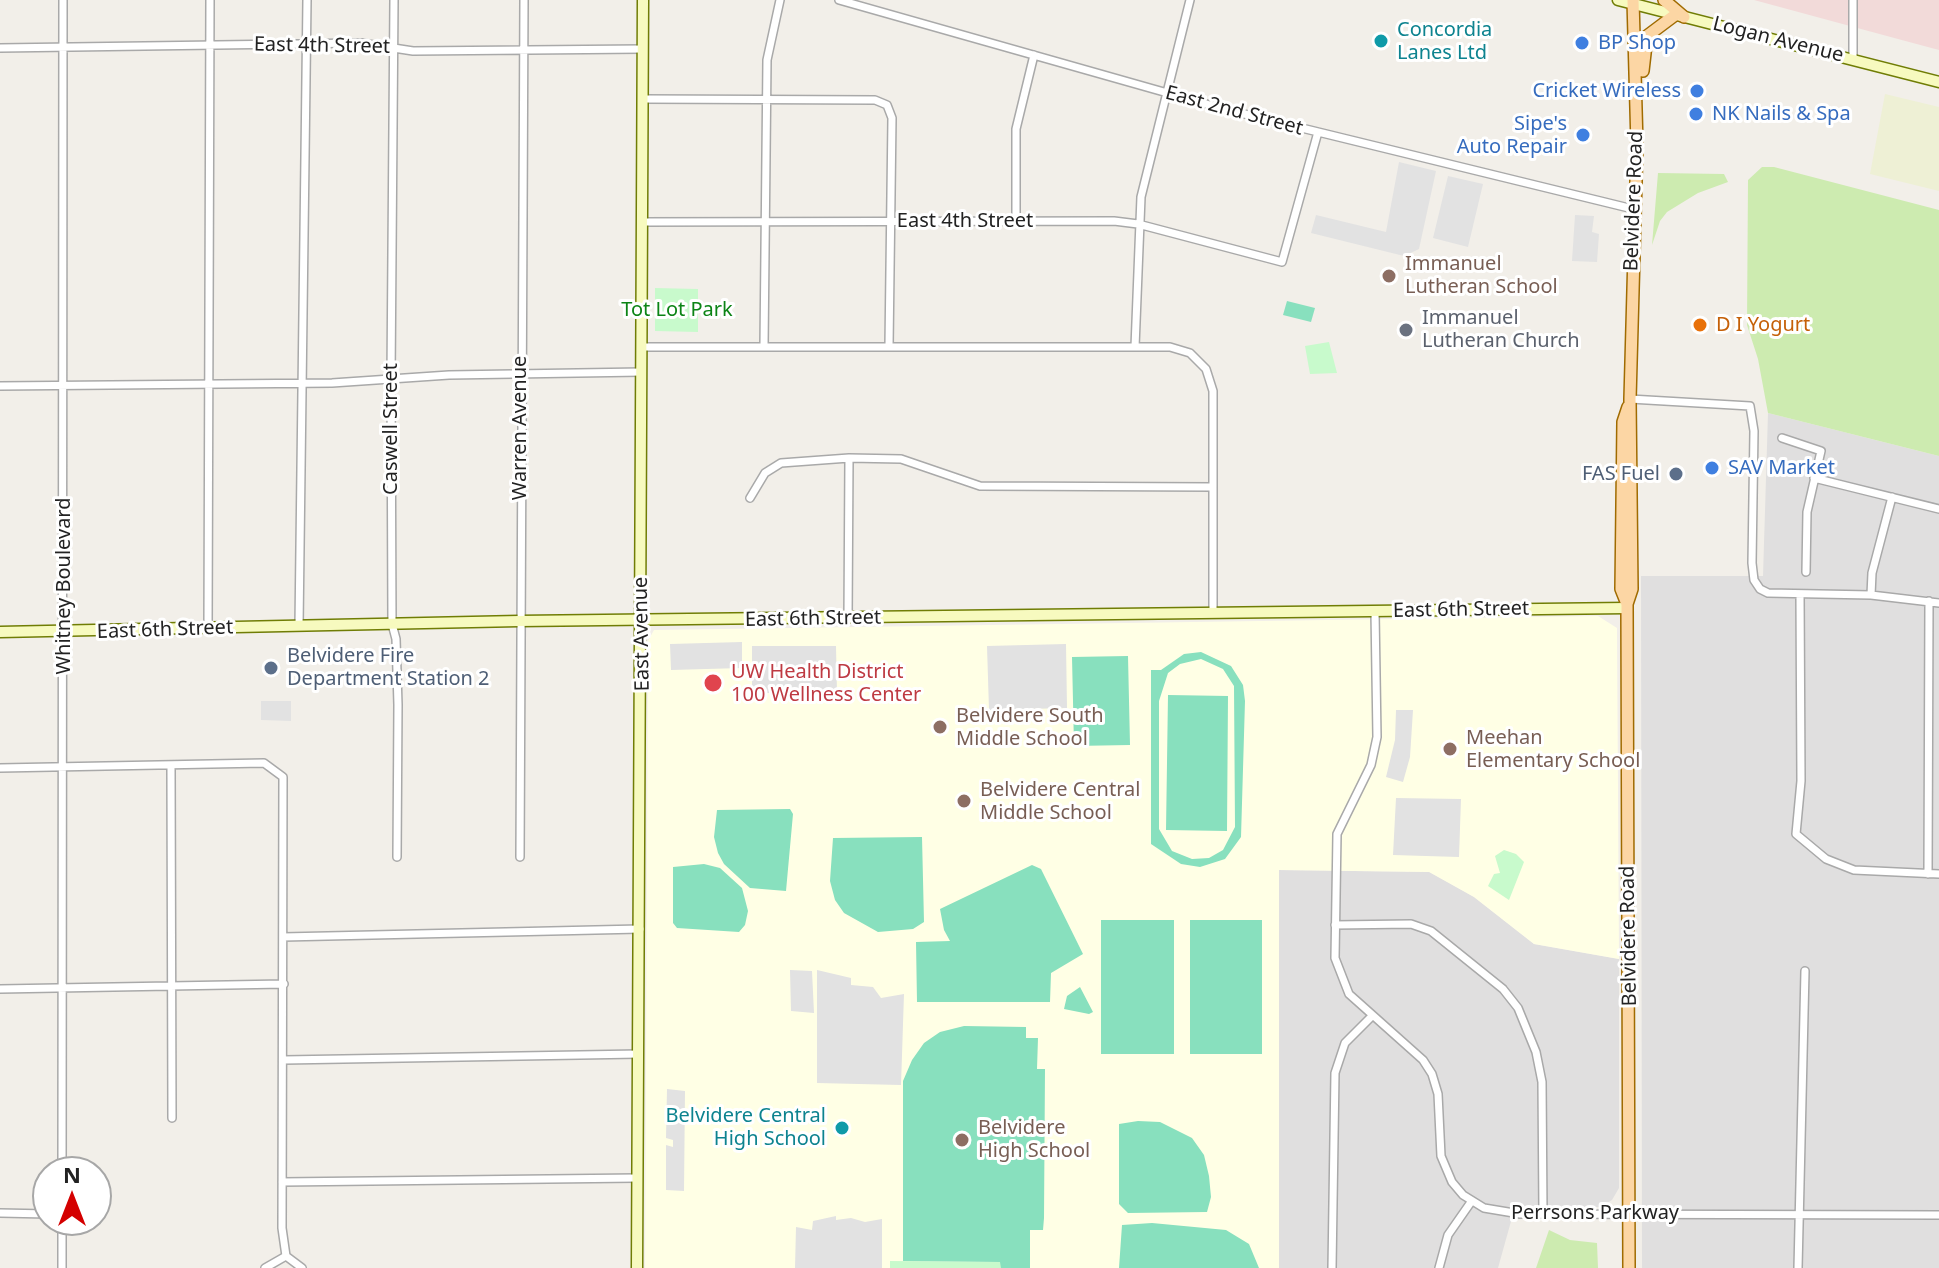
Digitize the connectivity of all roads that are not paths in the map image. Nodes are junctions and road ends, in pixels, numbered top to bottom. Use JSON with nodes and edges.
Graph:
{"nodes":[{"id":1,"x":63,"y":0,"type":"edge"},
{"id":2,"x":210,"y":0,"type":"edge"},
{"id":3,"x":307,"y":0,"type":"edge"},
{"id":4,"x":394,"y":0,"type":"edge"},
{"id":5,"x":524,"y":0,"type":"edge"},
{"id":6,"x":643,"y":0,"type":"edge"},
{"id":7,"x":780,"y":0,"type":"edge"},
{"id":8,"x":839,"y":0,"type":"edge"},
{"id":9,"x":1190,"y":0,"type":"edge"},
{"id":10,"x":1618,"y":0,"type":"edge"},
{"id":11,"x":1664,"y":0,"type":"edge"},
{"id":12,"x":1853,"y":0,"type":"edge"},
{"id":13,"x":1633,"y":1,"type":"edge"},
{"id":14,"x":1680,"y":16,"type":"junction"},
{"id":15,"x":306,"y":44,"type":"junction"},
{"id":16,"x":209,"y":45,"type":"junction"},
{"id":17,"x":394,"y":46,"type":"junction"},
{"id":18,"x":524,"y":47,"type":"junction"},
{"id":19,"x":0,"y":48,"type":"edge"},
{"id":20,"x":63,"y":48,"type":"junction"},
{"id":21,"x":643,"y":49,"type":"junction"},
{"id":22,"x":1034,"y":55,"type":"junction"},
{"id":23,"x":1853,"y":58,"type":"junction"},
{"id":24,"x":1939,"y":82,"type":"edge"},
{"id":25,"x":1165,"y":93,"type":"junction"},
{"id":26,"x":644,"y":99,"type":"junction"},
{"id":27,"x":766,"y":100,"type":"junction"},
{"id":28,"x":1637,"y":103,"type":"junction"},
{"id":29,"x":1318,"y":132,"type":"junction"},
{"id":30,"x":1633,"y":209,"type":"junction"},
{"id":31,"x":1016,"y":221,"type":"junction"},
{"id":32,"x":642,"y":222,"type":"junction"},
{"id":33,"x":767,"y":222,"type":"junction"},
{"id":34,"x":890,"y":222,"type":"junction"},
{"id":35,"x":1138,"y":224,"type":"junction"},
{"id":36,"x":764,"y":346,"type":"junction"},
{"id":37,"x":889,"y":346,"type":"junction"},
{"id":38,"x":642,"y":347,"type":"junction"},
{"id":39,"x":1135,"y":347,"type":"junction"},
{"id":40,"x":642,"y":372,"type":"junction"},
{"id":41,"x":521,"y":374,"type":"junction"},
{"id":42,"x":391,"y":378,"type":"junction"},
{"id":43,"x":208,"y":383,"type":"junction"},
{"id":44,"x":304,"y":383,"type":"junction"},
{"id":45,"x":64,"y":385,"type":"junction"},
{"id":46,"x":0,"y":386,"type":"edge"},
{"id":47,"x":1630,"y":399,"type":"junction"},
{"id":48,"x":1782,"y":438,"type":"dead end"},
{"id":49,"x":849,"y":458,"type":"junction"},
{"id":50,"x":1814,"y":478,"type":"junction"},
{"id":51,"x":1213,"y":487,"type":"junction"},
{"id":52,"x":1892,"y":497,"type":"junction"},
{"id":53,"x":750,"y":498,"type":"dead end"},
{"id":54,"x":1939,"y":509,"type":"edge"},
{"id":55,"x":1806,"y":572,"type":"dead end"},
{"id":56,"x":1800,"y":594,"type":"junction"},
{"id":57,"x":1871,"y":595,"type":"junction"},
{"id":58,"x":1929,"y":601,"type":"junction"},
{"id":59,"x":1939,"y":603,"type":"edge"},
{"id":60,"x":1627,"y":606,"type":"junction"},
{"id":61,"x":1375,"y":612,"type":"junction"},
{"id":62,"x":1213,"y":613,"type":"junction"},
{"id":63,"x":848,"y":619,"type":"junction"},
{"id":64,"x":519,"y":621,"type":"junction"},
{"id":65,"x":643,"y":622,"type":"junction"},
{"id":66,"x":392,"y":624,"type":"junction"},
{"id":67,"x":299,"y":626,"type":"junction"},
{"id":68,"x":208,"y":628,"type":"junction"},
{"id":69,"x":0,"y":632,"type":"edge"},
{"id":70,"x":64,"y":632,"type":"junction"},
{"id":71,"x":171,"y":767,"type":"junction"},
{"id":72,"x":0,"y":768,"type":"edge"},
{"id":73,"x":62,"y":768,"type":"junction"},
{"id":74,"x":397,"y":857,"type":"dead end"},
{"id":75,"x":520,"y":857,"type":"dead end"},
{"id":76,"x":1928,"y":874,"type":"junction"},
{"id":77,"x":1939,"y":874,"type":"edge"},
{"id":78,"x":1335,"y":925,"type":"junction"},
{"id":79,"x":640,"y":929,"type":"junction"},
{"id":80,"x":283,"y":937,"type":"junction"},
{"id":81,"x":1805,"y":971,"type":"dead end"},
{"id":82,"x":284,"y":984,"type":"junction"},
{"id":83,"x":171,"y":988,"type":"junction"},
{"id":84,"x":0,"y":989,"type":"edge"},
{"id":85,"x":62,"y":989,"type":"junction"},
{"id":86,"x":1371,"y":1017,"type":"junction"},
{"id":87,"x":639,"y":1054,"type":"junction"},
{"id":88,"x":284,"y":1060,"type":"junction"},
{"id":89,"x":172,"y":1118,"type":"dead end"},
{"id":90,"x":62,"y":1156,"type":"edge"},
{"id":91,"x":637,"y":1178,"type":"junction"},
{"id":92,"x":282,"y":1182,"type":"junction"},
{"id":93,"x":1471,"y":1202,"type":"junction"},
{"id":94,"x":0,"y":1213,"type":"edge"},
{"id":95,"x":1628,"y":1213,"type":"junction"},
{"id":96,"x":32,"y":1214,"type":"edge"},
{"id":97,"x":1543,"y":1214,"type":"junction"},
{"id":98,"x":1798,"y":1214,"type":"junction"},
{"id":99,"x":1939,"y":1215,"type":"edge"},
{"id":100,"x":62,"y":1236,"type":"edge"},
{"id":101,"x":286,"y":1256,"type":"junction"},
{"id":102,"x":62,"y":1268,"type":"edge"},
{"id":103,"x":265,"y":1268,"type":"edge"},
{"id":104,"x":302,"y":1268,"type":"edge"},
{"id":105,"x":637,"y":1268,"type":"edge"},
{"id":106,"x":1332,"y":1268,"type":"edge"},
{"id":107,"x":1439,"y":1268,"type":"edge"},
{"id":108,"x":1629,"y":1268,"type":"edge"},
{"id":109,"x":1798,"y":1268,"type":"edge"}],
"edges":[{"from":1,"to":20,"type":"street","name":"Whitney Boulevard"},
{"from":2,"to":16,"type":"street"},
{"from":3,"to":15,"type":"street"},
{"from":4,"to":17,"type":"street","name":"Caswell Street"},
{"from":5,"to":18,"type":"street","name":"Warren Avenue"},
{"from":6,"to":21,"type":"street","name":"East Avenue"},
{"from":7,"to":27,"type":"street"},
{"from":8,"to":22,"type":"street","name":"East 2nd Street"},
{"from":9,"to":25,"type":"street"},
{"from":10,"to":13,"type":"street","name":"Logan Avenue"},
{"from":11,"to":14,"type":"main road"},
{"from":12,"to":23,"type":"street"},
{"from":13,"to":14,"type":"street","name":"Logan Avenue"},
{"from":13,"to":28,"type":"main road","name":"Belvidere Road"},
{"from":14,"to":23,"type":"street","name":"Logan Avenue"},
{"from":14,"to":28,"type":"main road"},
{"from":15,"to":16,"type":"street","name":"East 4th Street"},
{"from":15,"to":17,"type":"street","name":"East 4th Street"},
{"from":15,"to":44,"type":"street"},
{"from":16,"to":20,"type":"street","name":"East 4th Street"},
{"from":16,"to":43,"type":"street"},
{"from":17,"to":18,"type":"street","name":"East 4th Street"},
{"from":17,"to":42,"type":"street","name":"Caswell Street"},
{"from":18,"to":21,"type":"street","name":"East 4th Street"},
{"from":18,"to":41,"type":"street","name":"Warren Avenue"},
{"from":19,"to":20,"type":"street","name":"East 4th Street"},
{"from":20,"to":45,"type":"street","name":"Whitney Boulevard"},
{"from":21,"to":26,"type":"street","name":"East Avenue"},
{"from":22,"to":25,"type":"street","name":"East 2nd Street"},
{"from":22,"to":31,"type":"street"},
{"from":23,"to":24,"type":"street","name":"Logan Avenue"},
{"from":25,"to":29,"type":"street","name":"East 2nd Street"},
{"from":25,"to":35,"type":"street"},
{"from":26,"to":27,"type":"street"},
{"from":26,"to":32,"type":"street","name":"East Avenue"},
{"from":27,"to":33,"type":"street"},
{"from":27,"to":34,"type":"street"},
{"from":28,"to":30,"type":"main road","name":"Belvidere Road"},
{"from":29,"to":30,"type":"street","name":"East 2nd Street"},
{"from":29,"to":35,"type":"street","name":"East 4th Street"},
{"from":30,"to":47,"type":"main road","name":"Belvidere Road"},
{"from":31,"to":34,"type":"street","name":"East 4th Street"},
{"from":31,"to":35,"type":"street","name":"East 4th Street"},
{"from":32,"to":33,"type":"street","name":"East 4th Street"},
{"from":32,"to":38,"type":"street","name":"East Avenue"},
{"from":33,"to":34,"type":"street","name":"East 4th Street"},
{"from":33,"to":36,"type":"street"},
{"from":34,"to":37,"type":"street"},
{"from":35,"to":39,"type":"street"},
{"from":36,"to":37,"type":"street"},
{"from":36,"to":38,"type":"street"},
{"from":37,"to":39,"type":"street"},
{"from":38,"to":40,"type":"street","name":"East Avenue"},
{"from":39,"to":51,"type":"street"},
{"from":40,"to":41,"type":"street"},
{"from":40,"to":65,"type":"street","name":"East Avenue"},
{"from":41,"to":42,"type":"street"},
{"from":41,"to":64,"type":"street","name":"Warren Avenue"},
{"from":42,"to":44,"type":"street"},
{"from":42,"to":66,"type":"street","name":"Caswell Street"},
{"from":43,"to":44,"type":"street"},
{"from":43,"to":45,"type":"street"},
{"from":43,"to":68,"type":"street"},
{"from":44,"to":67,"type":"street"},
{"from":45,"to":46,"type":"street"},
{"from":45,"to":70,"type":"street","name":"Whitney Boulevard"},
{"from":47,"to":56,"type":"street"},
{"from":47,"to":60,"type":"main road","name":"Belvidere Road"},
{"from":48,"to":50,"type":"street"},
{"from":49,"to":51,"type":"street"},
{"from":49,"to":53,"type":"street"},
{"from":49,"to":63,"type":"street"},
{"from":50,"to":52,"type":"street"},
{"from":50,"to":55,"type":"street"},
{"from":51,"to":62,"type":"street"},
{"from":52,"to":54,"type":"street"},
{"from":52,"to":57,"type":"street"},
{"from":56,"to":57,"type":"street"},
{"from":56,"to":76,"type":"street"},
{"from":57,"to":58,"type":"street"},
{"from":58,"to":59,"type":"street"},
{"from":58,"to":76,"type":"street"},
{"from":60,"to":61,"type":"street","name":"East 6th Street"},
{"from":60,"to":95,"type":"main road","name":"Belvidere Road"},
{"from":61,"to":62,"type":"street","name":"East 6th Street"},
{"from":61,"to":78,"type":"street"},
{"from":62,"to":63,"type":"street","name":"East 6th Street"},
{"from":63,"to":65,"type":"street","name":"East 6th Street"},
{"from":64,"to":65,"type":"street","name":"East 6th Street"},
{"from":64,"to":66,"type":"street","name":"East 6th Street"},
{"from":64,"to":75,"type":"street","name":"Warren Avenue"},
{"from":65,"to":79,"type":"street","name":"East Avenue"},
{"from":66,"to":67,"type":"street","name":"East 6th Street"},
{"from":66,"to":74,"type":"street","name":"Caswell Street"},
{"from":67,"to":68,"type":"street","name":"East 6th Street"},
{"from":68,"to":70,"type":"street","name":"East 6th Street"},
{"from":69,"to":70,"type":"street","name":"East 6th Street"},
{"from":70,"to":73,"type":"street","name":"Whitney Boulevard"},
{"from":71,"to":73,"type":"street"},
{"from":71,"to":80,"type":"street"},
{"from":71,"to":83,"type":"street"},
{"from":72,"to":73,"type":"street"},
{"from":73,"to":85,"type":"street","name":"Whitney Boulevard"},
{"from":76,"to":77,"type":"street"},
{"from":78,"to":86,"type":"street"},
{"from":78,"to":97,"type":"street"},
{"from":79,"to":80,"type":"street"},
{"from":79,"to":87,"type":"street","name":"East Avenue"},
{"from":80,"to":82,"type":"street"},
{"from":81,"to":98,"type":"street"},
{"from":82,"to":83,"type":"street"},
{"from":82,"to":88,"type":"street"},
{"from":83,"to":85,"type":"street"},
{"from":83,"to":89,"type":"street"},
{"from":84,"to":85,"type":"street"},
{"from":85,"to":90,"type":"street","name":"Whitney Boulevard"},
{"from":86,"to":93,"type":"street"},
{"from":86,"to":106,"type":"street"},
{"from":87,"to":88,"type":"street"},
{"from":87,"to":91,"type":"street","name":"East Avenue"},
{"from":88,"to":92,"type":"street"},
{"from":91,"to":92,"type":"street"},
{"from":91,"to":105,"type":"street","name":"East Avenue"},
{"from":92,"to":101,"type":"street"},
{"from":93,"to":97,"type":"street","name":"Perrsons Parkway"},
{"from":93,"to":107,"type":"street"},
{"from":94,"to":96,"type":"street"},
{"from":95,"to":97,"type":"street","name":"Perrsons Parkway"},
{"from":95,"to":98,"type":"street","name":"Perrsons Parkway"},
{"from":95,"to":108,"type":"main road","name":"Belvidere Road"},
{"from":98,"to":99,"type":"street","name":"Perrsons Parkway"},
{"from":98,"to":109,"type":"street"},
{"from":100,"to":102,"type":"street"},
{"from":101,"to":103,"type":"street"},
{"from":101,"to":104,"type":"street"}]}
